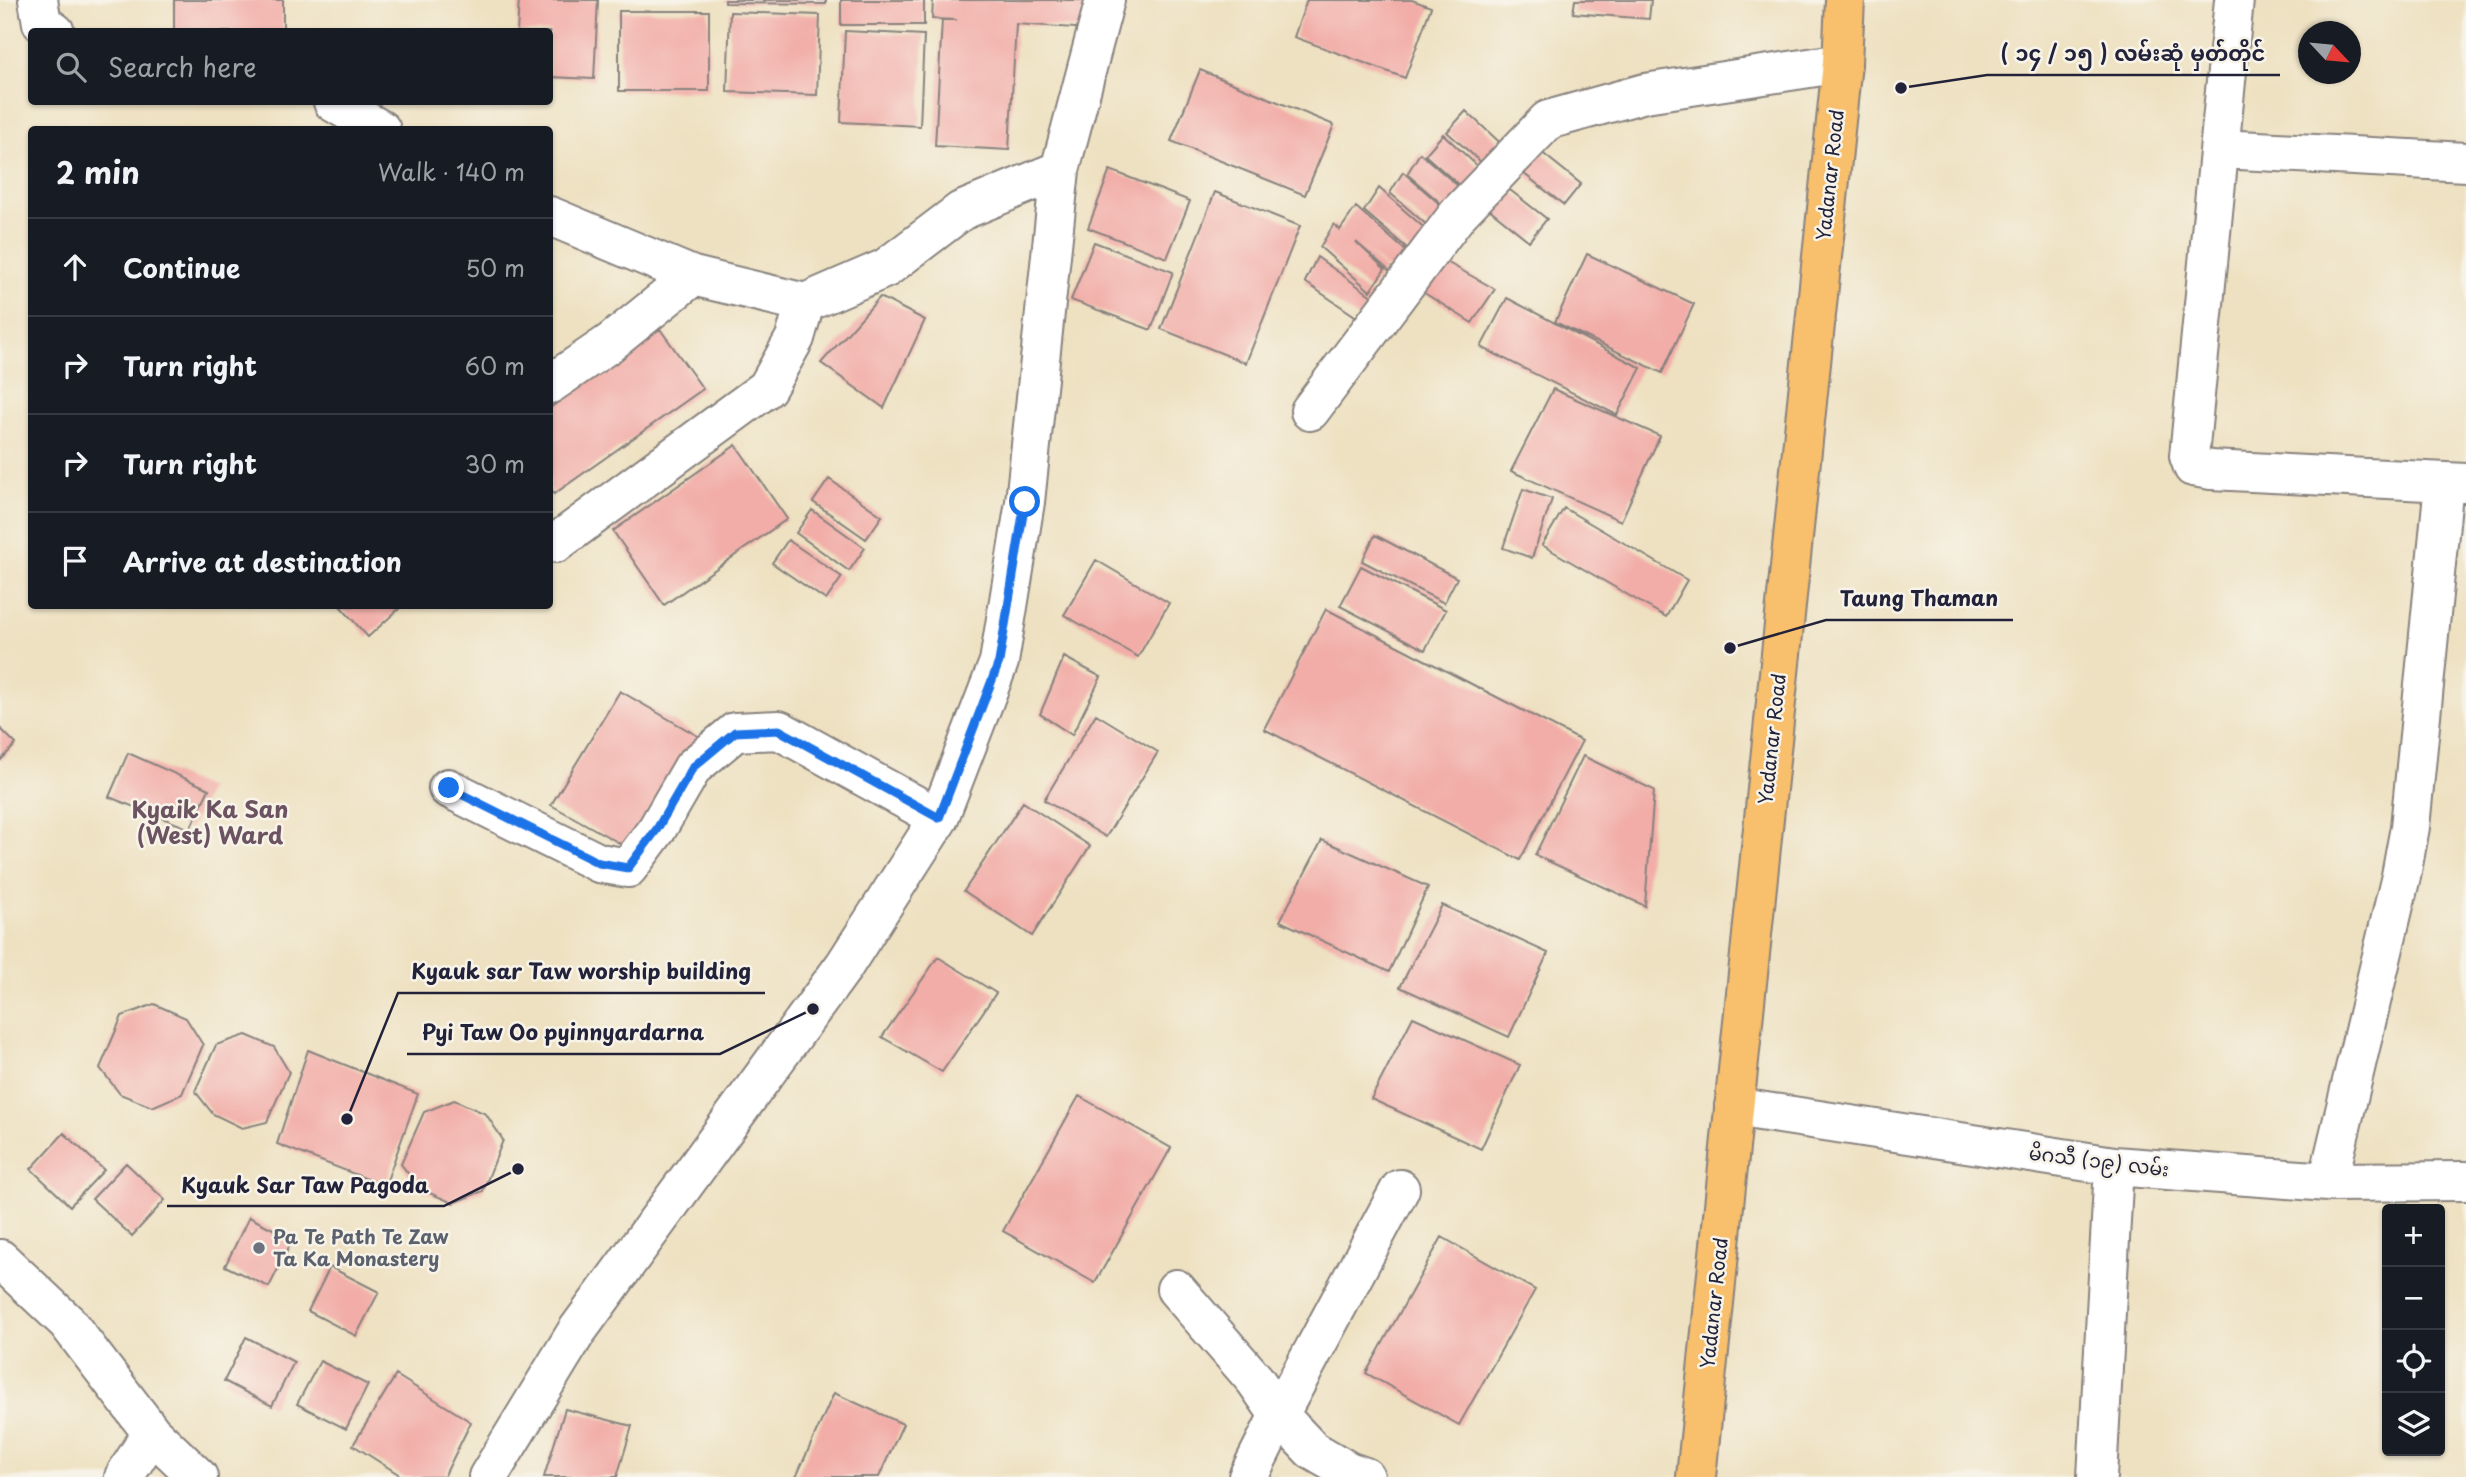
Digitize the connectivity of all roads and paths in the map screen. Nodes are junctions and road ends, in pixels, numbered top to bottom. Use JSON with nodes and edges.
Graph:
{"nodes":[{"id":1,"x":38,"y":0,"type":"edge"},
{"id":2,"x":1105,"y":0,"type":"edge"},
{"id":3,"x":1845,"y":0,"type":"edge"},
{"id":4,"x":2234,"y":0,"type":"edge"},
{"id":5,"x":49,"y":28,"type":"edge"},
{"id":6,"x":1842,"y":63,"type":"junction"},
{"id":7,"x":338,"y":105,"type":"edge"},
{"id":8,"x":374,"y":126,"type":"edge"},
{"id":9,"x":2220,"y":149,"type":"junction"},
{"id":10,"x":2466,"y":162,"type":"edge"},
{"id":11,"x":1060,"y":170,"type":"junction"},
{"id":12,"x":553,"y":217,"type":"edge"},
{"id":13,"x":693,"y":276,"type":"junction"},
{"id":14,"x":805,"y":303,"type":"junction"},
{"id":15,"x":553,"y":382,"type":"edge"},
{"id":16,"x":1310,"y":411,"type":"dead end"},
{"id":17,"x":2455,"y":483,"type":"edge"},
{"id":18,"x":556,"y":543,"type":"dead end"},
{"id":19,"x":449,"y":788,"type":"dead end"},
{"id":20,"x":939,"y":818,"type":"junction"},
{"id":21,"x":1734,"y":1107,"type":"junction"},
{"id":22,"x":2114,"y":1166,"type":"junction"},
{"id":23,"x":2466,"y":1181,"type":"edge"},
{"id":24,"x":2328,"y":1182,"type":"junction"},
{"id":25,"x":1400,"y":1189,"type":"dead end"},
{"id":26,"x":0,"y":1259,"type":"edge"},
{"id":27,"x":1176,"y":1289,"type":"dead end"},
{"id":28,"x":1279,"y":1415,"type":"junction"},
{"id":29,"x":152,"y":1433,"type":"junction"},
{"id":30,"x":124,"y":1477,"type":"edge"},
{"id":31,"x":198,"y":1477,"type":"edge"},
{"id":32,"x":488,"y":1477,"type":"edge"},
{"id":33,"x":1248,"y":1477,"type":"edge"},
{"id":34,"x":1364,"y":1477,"type":"edge"},
{"id":35,"x":1696,"y":1477,"type":"edge"},
{"id":36,"x":2097,"y":1477,"type":"edge"}],
"edges":[{"from":1,"to":5,"type":"street"},
{"from":2,"to":11,"type":"street"},
{"from":3,"to":6,"type":"main road","name":"Yadanar Road"},
{"from":4,"to":9,"type":"street"},
{"from":6,"to":16,"type":"street"},
{"from":6,"to":21,"type":"main road","name":"Yadanar Road"},
{"from":7,"to":8,"type":"street"},
{"from":9,"to":10,"type":"street"},
{"from":9,"to":17,"type":"street"},
{"from":11,"to":14,"type":"street"},
{"from":11,"to":20,"type":"street"},
{"from":12,"to":13,"type":"street"},
{"from":13,"to":14,"type":"street"},
{"from":13,"to":15,"type":"street"},
{"from":14,"to":18,"type":"street"},
{"from":17,"to":24,"type":"street"},
{"from":19,"to":20,"type":"street"},
{"from":20,"to":32,"type":"street"},
{"from":21,"to":22,"type":"street","name":"မိဂသီ (၁၉) လမ်း"},
{"from":21,"to":35,"type":"main road","name":"Yadanar Road"},
{"from":22,"to":24,"type":"street","name":"မိဂသီ (၁၉) လမ်း"},
{"from":22,"to":36,"type":"street"},
{"from":23,"to":24,"type":"street","name":"မိဂသီ (၁၉) လမ်း"},
{"from":25,"to":28,"type":"street"},
{"from":26,"to":29,"type":"street"},
{"from":27,"to":28,"type":"street"},
{"from":28,"to":33,"type":"street"},
{"from":28,"to":34,"type":"street"},
{"from":29,"to":30,"type":"street"},
{"from":29,"to":31,"type":"street"}]}
